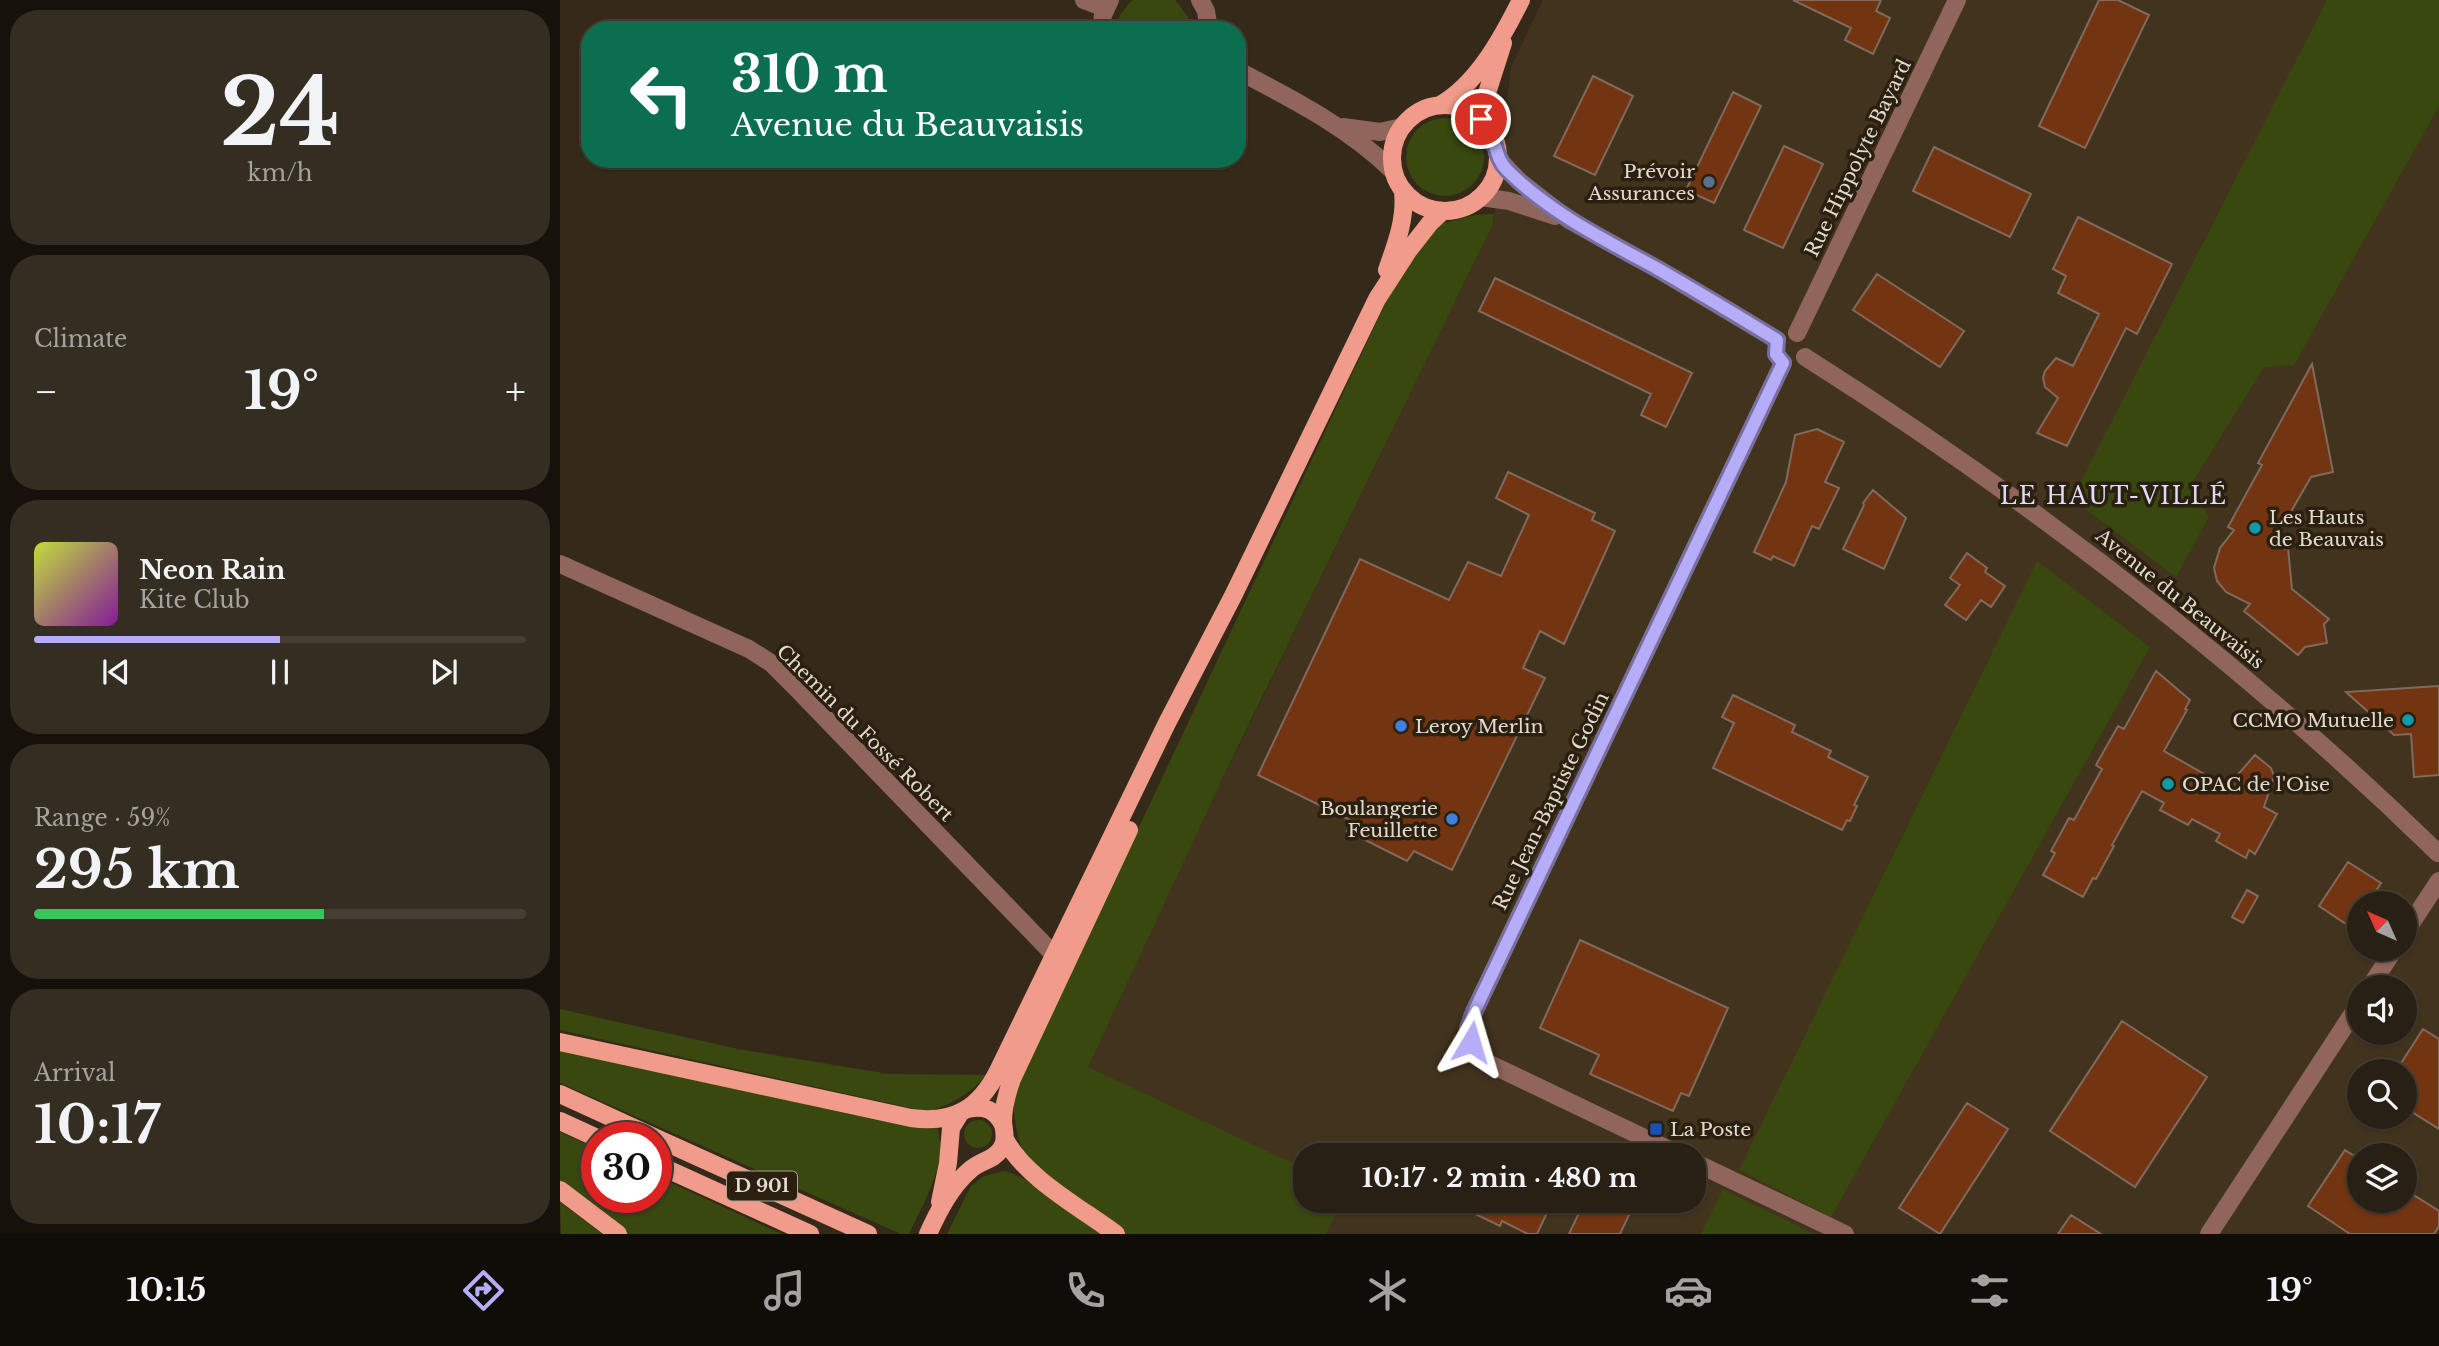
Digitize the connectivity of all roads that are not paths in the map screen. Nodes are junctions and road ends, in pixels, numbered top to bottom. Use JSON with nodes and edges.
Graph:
{"nodes":[{"id":1,"x":1084,"y":0,"type":"edge"},
{"id":2,"x":1200,"y":0,"type":"edge"},
{"id":3,"x":1521,"y":0,"type":"edge"},
{"id":4,"x":1957,"y":0,"type":"edge"},
{"id":5,"x":1108,"y":4,"type":"edge"},
{"id":6,"x":1512,"y":18,"type":"junction"},
{"id":7,"x":1103,"y":21,"type":"edge"},
{"id":8,"x":1208,"y":21,"type":"edge"},
{"id":9,"x":1246,"y":75,"type":"edge"},
{"id":10,"x":1440,"y":105,"type":"junction"},
{"id":11,"x":1486,"y":125,"type":"junction"},
{"id":12,"x":1338,"y":126,"type":"junction"},
{"id":13,"x":1402,"y":127,"type":"junction"},
{"id":14,"x":1498,"y":159,"type":"junction"},
{"id":15,"x":1393,"y":171,"type":"junction"},
{"id":16,"x":1403,"y":192,"type":"junction"},
{"id":17,"x":1481,"y":197,"type":"junction"},
{"id":18,"x":1443,"y":211,"type":"junction"},
{"id":19,"x":1569,"y":220,"type":"junction"},
{"id":20,"x":1377,"y":299,"type":"junction"},
{"id":21,"x":1797,"y":333,"type":"junction"},
{"id":22,"x":1777,"y":340,"type":"junction"},
{"id":23,"x":1805,"y":357,"type":"junction"},
{"id":24,"x":1783,"y":363,"type":"junction"},
{"id":25,"x":560,"y":564,"type":"edge"},
{"id":26,"x":2438,"y":852,"type":"edge"},
{"id":27,"x":2439,"y":879,"type":"edge"},
{"id":28,"x":2417,"y":914,"type":"edge"},
{"id":29,"x":1060,"y":961,"type":"junction"},
{"id":30,"x":2347,"y":1022,"type":"edge"},
{"id":31,"x":560,"y":1042,"type":"edge"},
{"id":32,"x":560,"y":1094,"type":"edge"},
{"id":33,"x":964,"y":1112,"type":"junction"},
{"id":34,"x":560,"y":1121,"type":"edge"},
{"id":35,"x":621,"y":1122,"type":"edge"},
{"id":36,"x":581,"y":1131,"type":"edge"},
{"id":37,"x":1004,"y":1132,"type":"junction"},
{"id":38,"x":951,"y":1139,"type":"junction"},
{"id":39,"x":1655,"y":1143,"type":"edge"},
{"id":40,"x":672,"y":1145,"type":"edge"},
{"id":41,"x":982,"y":1161,"type":"junction"},
{"id":42,"x":1706,"y":1168,"type":"edge"},
{"id":43,"x":672,"y":1171,"type":"edge"},
{"id":44,"x":560,"y":1190,"type":"edge"},
{"id":45,"x":936,"y":1217,"type":"junction"},
{"id":46,"x":618,"y":1234,"type":"edge"},
{"id":47,"x":810,"y":1234,"type":"edge"},
{"id":48,"x":868,"y":1234,"type":"edge"},
{"id":49,"x":928,"y":1234,"type":"edge"},
{"id":50,"x":1116,"y":1234,"type":"edge"},
{"id":51,"x":1845,"y":1234,"type":"edge"},
{"id":52,"x":2209,"y":1234,"type":"edge"}],
"edges":[{"from":1,"to":5,"type":"street"},
{"from":2,"to":8,"type":"street"},
{"from":3,"to":6,"type":"main road"},
{"from":4,"to":21,"type":"street","name":"Rue Hippolyte Bayard"},
{"from":5,"to":7,"type":"street"},
{"from":6,"to":10,"type":"main road"},
{"from":6,"to":11,"type":"main road"},
{"from":9,"to":12,"type":"street"},
{"from":10,"to":11,"type":"main road"},
{"from":10,"to":13,"type":"main road"},
{"from":11,"to":14,"type":"main road"},
{"from":12,"to":13,"type":"street"},
{"from":12,"to":15,"type":"street"},
{"from":13,"to":15,"type":"main road"},
{"from":14,"to":17,"type":"main road"},
{"from":14,"to":19,"type":"street"},
{"from":15,"to":16,"type":"main road"},
{"from":16,"to":18,"type":"main road"},
{"from":16,"to":20,"type":"main road"},
{"from":17,"to":18,"type":"main road"},
{"from":17,"to":19,"type":"street"},
{"from":18,"to":20,"type":"main road"},
{"from":19,"to":22,"type":"street"},
{"from":20,"to":29,"type":"main road"},
{"from":21,"to":22,"type":"street"},
{"from":21,"to":23,"type":"street"},
{"from":22,"to":24,"type":"street"},
{"from":23,"to":24,"type":"street"},
{"from":23,"to":26,"type":"street","name":"Avenue du Beauvaisis"},
{"from":24,"to":39,"type":"street","name":"Rue Jean-Baptiste Godin"},
{"from":25,"to":29,"type":"street","name":"Chemin du Fossé Robert"},
{"from":26,"to":27,"type":"street"},
{"from":27,"to":28,"type":"street"},
{"from":29,"to":33,"type":"main road"},
{"from":29,"to":37,"type":"main road"},
{"from":30,"to":52,"type":"street"},
{"from":31,"to":33,"type":"main road"},
{"from":32,"to":35,"type":"main road","number":"D 901"},
{"from":33,"to":37,"type":"main road"},
{"from":33,"to":38,"type":"main road"},
{"from":34,"to":36,"type":"main road"},
{"from":37,"to":41,"type":"main road"},
{"from":37,"to":50,"type":"main road"},
{"from":38,"to":41,"type":"main road"},
{"from":38,"to":45,"type":"main road"},
{"from":40,"to":48,"type":"main road","number":"D 901"},
{"from":41,"to":45,"type":"main road"},
{"from":42,"to":51,"type":"street"},
{"from":43,"to":47,"type":"main road","number":"D 901"},
{"from":44,"to":46,"type":"main road"},
{"from":45,"to":49,"type":"main road"}]}
